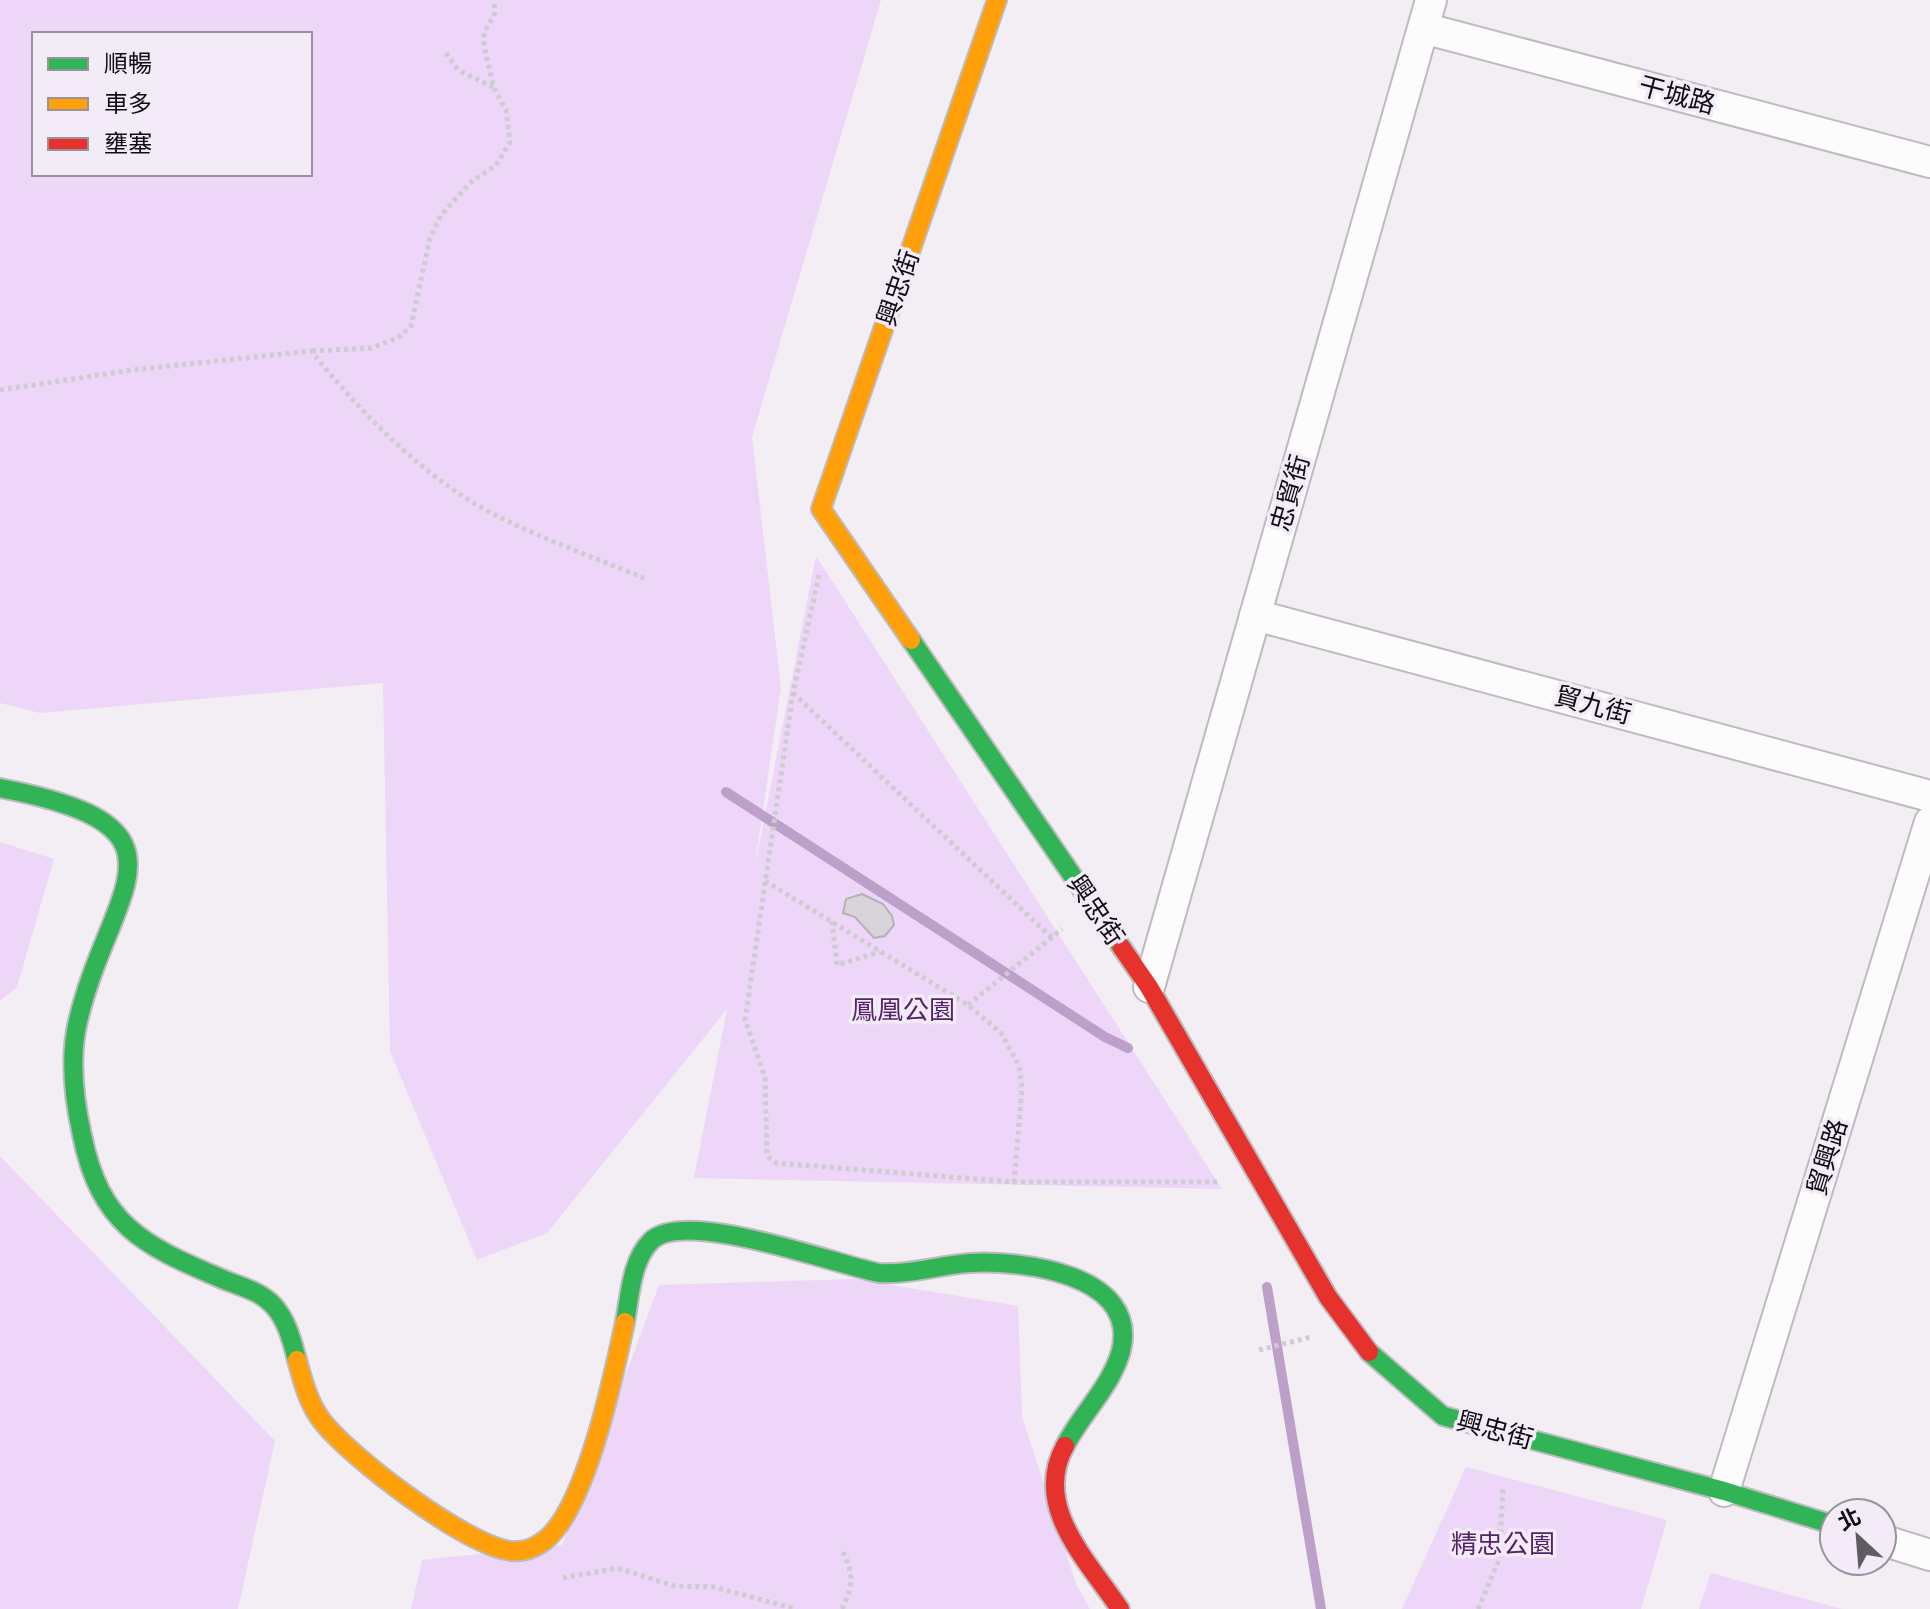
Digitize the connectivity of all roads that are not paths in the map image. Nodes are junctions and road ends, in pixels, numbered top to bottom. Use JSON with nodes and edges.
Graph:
{"nodes":[{"id":1,"x":997,"y":0,"type":"edge"},
{"id":2,"x":1427,"y":14,"type":"edge"},
{"id":3,"x":1930,"y":162,"type":"edge"},
{"id":4,"x":1255,"y":615,"type":"junction"},
{"id":5,"x":0,"y":788,"type":"edge"},
{"id":6,"x":1930,"y":796,"type":"edge"},
{"id":7,"x":1930,"y":822,"type":"edge"},
{"id":8,"x":1149,"y":987,"type":"junction"},
{"id":9,"x":1724,"y":1491,"type":"junction"},
{"id":10,"x":1818,"y":1520,"type":"edge"},
{"id":11,"x":1898,"y":1545,"type":"edge"},
{"id":12,"x":1930,"y":1555,"type":"edge"},
{"id":13,"x":1120,"y":1609,"type":"edge"}],
"edges":[{"from":1,"to":8,"type":"street","name":"興忠街"},
{"from":2,"to":3,"type":"street","name":"干城路"},
{"from":2,"to":4,"type":"street","name":"忠貿街"},
{"from":4,"to":6,"type":"street","name":"貿九街"},
{"from":4,"to":8,"type":"street","name":"忠貿街"},
{"from":5,"to":13,"type":"street"},
{"from":7,"to":9,"type":"street","name":"貿興路"},
{"from":8,"to":9,"type":"street","name":"興忠街"},
{"from":9,"to":10,"type":"street","name":"興忠街"},
{"from":11,"to":12,"type":"street"}]}
